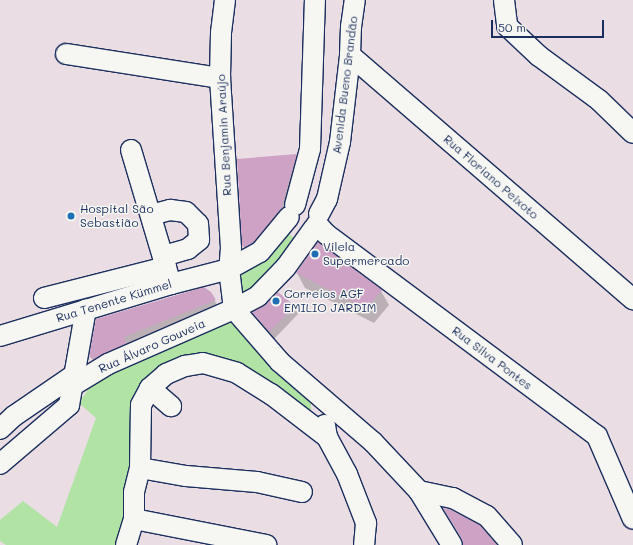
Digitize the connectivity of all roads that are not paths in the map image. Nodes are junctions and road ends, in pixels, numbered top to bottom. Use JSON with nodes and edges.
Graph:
{"nodes":[{"id":1,"x":225,"y":0,"type":"edge"},
{"id":2,"x":315,"y":0,"type":"edge"},
{"id":3,"x":355,"y":0,"type":"edge"},
{"id":4,"x":504,"y":0,"type":"edge"},
{"id":5,"x":66,"y":54,"type":"dead end"},
{"id":6,"x":350,"y":55,"type":"junction"},
{"id":7,"x":220,"y":78,"type":"junction"},
{"id":8,"x":633,"y":133,"type":"edge"},
{"id":9,"x":131,"y":150,"type":"dead end"},
{"id":10,"x":292,"y":211,"type":"junction"},
{"id":11,"x":151,"y":215,"type":"junction"},
{"id":12,"x":317,"y":222,"type":"junction"},
{"id":13,"x":167,"y":269,"type":"junction"},
{"id":14,"x":228,"y":269,"type":"junction"},
{"id":15,"x":44,"y":298,"type":"dead end"},
{"id":16,"x":633,"y":299,"type":"edge"},
{"id":17,"x":86,"y":309,"type":"junction"},
{"id":18,"x":234,"y":309,"type":"junction"},
{"id":19,"x":0,"y":336,"type":"edge"},
{"id":20,"x":73,"y":381,"type":"junction"},
{"id":21,"x":150,"y":388,"type":"junction"},
{"id":22,"x":320,"y":396,"type":"junction"},
{"id":23,"x":170,"y":406,"type":"dead end"},
{"id":24,"x":0,"y":428,"type":"edge"},
{"id":25,"x":327,"y":437,"type":"junction"},
{"id":26,"x":0,"y":464,"type":"edge"},
{"id":27,"x":140,"y":468,"type":"junction"},
{"id":28,"x":419,"y":491,"type":"junction"},
{"id":29,"x":302,"y":492,"type":"dead end"},
{"id":30,"x":134,"y":519,"type":"junction"},
{"id":31,"x":633,"y":519,"type":"edge"},
{"id":32,"x":126,"y":545,"type":"edge"},
{"id":33,"x":266,"y":545,"type":"edge"},
{"id":34,"x":364,"y":545,"type":"edge"},
{"id":35,"x":452,"y":545,"type":"edge"},
{"id":36,"x":512,"y":545,"type":"edge"}],
"edges":[{"from":1,"to":7,"type":"street","name":"Rua Benjamin Araújo"},
{"from":2,"to":10,"type":"street"},
{"from":3,"to":6,"type":"street","name":"Avenida Bueno Brandão"},
{"from":4,"to":8,"type":"street"},
{"from":5,"to":7,"type":"street"},
{"from":6,"to":12,"type":"street","name":"Avenida Bueno Brandão"},
{"from":6,"to":16,"type":"street","name":"Rua Floriano Peixoto"},
{"from":7,"to":14,"type":"street","name":"Rua Benjamin Araújo"},
{"from":9,"to":11,"type":"street"},
{"from":10,"to":12,"type":"street"},
{"from":10,"to":12,"type":"street"},
{"from":10,"to":14,"type":"street","name":"Rua Tenente Kümmel"},
{"from":11,"to":13,"type":"street"},
{"from":11,"to":13,"type":"street"},
{"from":12,"to":18,"type":"street","name":"Avenida Bueno Brandão"},
{"from":12,"to":31,"type":"street","name":"Rua Silva Pontes"},
{"from":13,"to":14,"type":"street","name":"Rua Tenente Kümmel"},
{"from":13,"to":15,"type":"street"},
{"from":13,"to":17,"type":"street","name":"Rua Tenente Kümmel"},
{"from":14,"to":18,"type":"street","name":"Rua Benjamin Araújo"},
{"from":17,"to":19,"type":"street","name":"Rua Tenente Kümmel"},
{"from":17,"to":20,"type":"street"},
{"from":18,"to":20,"type":"street","name":"Rua Álvaro Gouveia"},
{"from":18,"to":22,"type":"street"},
{"from":20,"to":24,"type":"street","name":"Rua Álvaro Gouveia"},
{"from":20,"to":26,"type":"street"},
{"from":21,"to":23,"type":"street"},
{"from":21,"to":25,"type":"street"},
{"from":21,"to":27,"type":"street"},
{"from":22,"to":25,"type":"street"},
{"from":22,"to":28,"type":"street"},
{"from":25,"to":34,"type":"street"},
{"from":27,"to":29,"type":"street"},
{"from":27,"to":30,"type":"street"},
{"from":28,"to":35,"type":"street"},
{"from":28,"to":36,"type":"street"},
{"from":30,"to":32,"type":"street"},
{"from":30,"to":33,"type":"street"}]}
